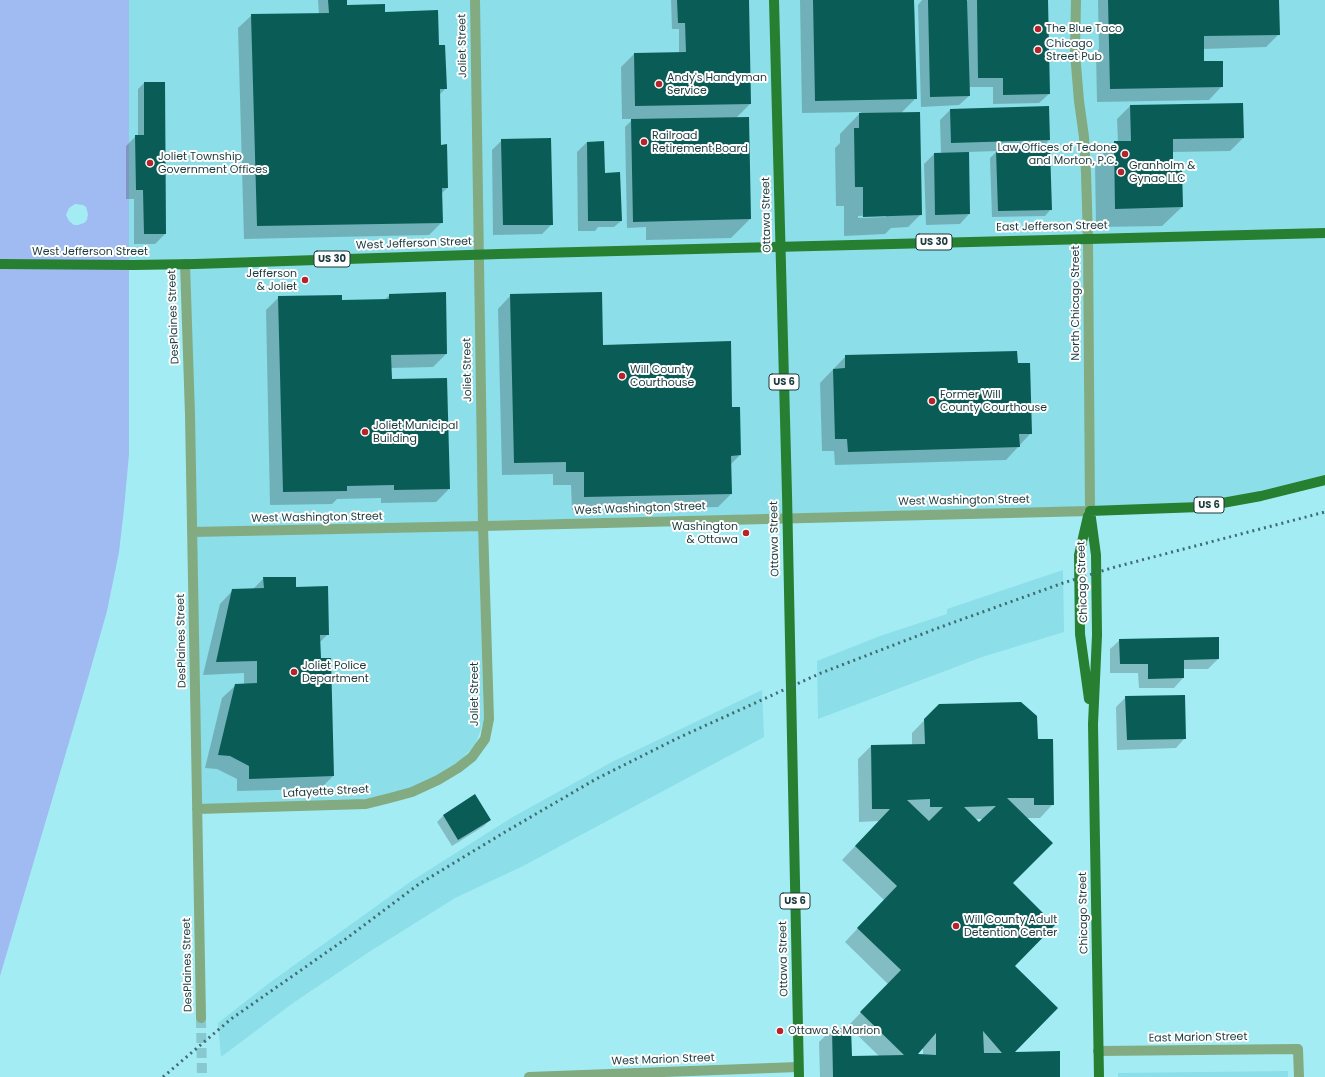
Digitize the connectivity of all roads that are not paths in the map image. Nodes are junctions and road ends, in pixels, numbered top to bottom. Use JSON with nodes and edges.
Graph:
{"nodes":[{"id":1,"x":475,"y":0,"type":"edge"},
{"id":2,"x":774,"y":0,"type":"edge"},
{"id":3,"x":1076,"y":0,"type":"edge"},
{"id":4,"x":1325,"y":233,"type":"edge"},
{"id":5,"x":1088,"y":239,"type":"junction"},
{"id":6,"x":780,"y":246,"type":"junction"},
{"id":7,"x":478,"y":254,"type":"junction"},
{"id":8,"x":0,"y":264,"type":"edge"},
{"id":9,"x":185,"y":264,"type":"junction"},
{"id":10,"x":1325,"y":480,"type":"edge"},
{"id":11,"x":1090,"y":510,"type":"junction"},
{"id":12,"x":787,"y":517,"type":"junction"},
{"id":13,"x":483,"y":526,"type":"junction"},
{"id":14,"x":192,"y":532,"type":"junction"},
{"id":15,"x":1093,"y":724,"type":"junction"},
{"id":16,"x":485,"y":739,"type":"joint"},
{"id":17,"x":197,"y":809,"type":"junction"},
{"id":18,"x":201,"y":1018,"type":"tunnel mouth"},
{"id":19,"x":1098,"y":1051,"type":"junction"},
{"id":20,"x":798,"y":1072,"type":"edge"},
{"id":21,"x":529,"y":1077,"type":"edge"},
{"id":22,"x":1099,"y":1077,"type":"edge"},
{"id":23,"x":1299,"y":1077,"type":"edge"}],
"edges":[{"from":1,"to":7,"type":"street","name":"Joliet Street"},
{"from":2,"to":6,"type":"main road","name":"Ottawa Street","number":"US 6"},
{"from":3,"to":5,"type":"street","name":"North Chicago Street"},
{"from":4,"to":5,"type":"main road","name":"East Jefferson Street","number":"US 30"},
{"from":5,"to":6,"type":"main road","name":"East Jefferson Street","number":"US 30"},
{"from":5,"to":11,"type":"street","name":"North Chicago Street"},
{"from":6,"to":7,"type":"main road","name":"West Jefferson Street","number":"US 30"},
{"from":6,"to":12,"type":"main road","name":"Ottawa Street","number":"US 6"},
{"from":7,"to":9,"type":"main road","name":"West Jefferson Street","number":"US 30"},
{"from":7,"to":13,"type":"street","name":"Joliet Street"},
{"from":8,"to":9,"type":"main road","name":"West Jefferson Street","number":"US 30"},
{"from":9,"to":14,"type":"street","name":"DesPlaines Street"},
{"from":10,"to":11,"type":"main road","number":"US 6"},
{"from":11,"to":12,"type":"street","name":"West Washington Street"},
{"from":11,"to":15,"type":"main road","name":"Chicago Street"},
{"from":11,"to":15,"type":"main road","name":"Chicago Street"},
{"from":12,"to":13,"type":"street","name":"West Washington Street"},
{"from":12,"to":20,"type":"main road","name":"Ottawa Street","number":"US 6"},
{"from":13,"to":14,"type":"street","name":"West Washington Street"},
{"from":13,"to":16,"type":"street","name":"Joliet Street"},
{"from":14,"to":17,"type":"street","name":"DesPlaines Street"},
{"from":15,"to":19,"type":"main road","name":"Chicago Street"},
{"from":16,"to":17,"type":"street","name":"Lafayette Street"},
{"from":17,"to":18,"type":"street","name":"DesPlaines Street"},
{"from":19,"to":22,"type":"main road","name":"Chicago Street"},
{"from":19,"to":23,"type":"street","name":"East Marion Street"},
{"from":20,"to":21,"type":"street","name":"West Marion Street"}]}
